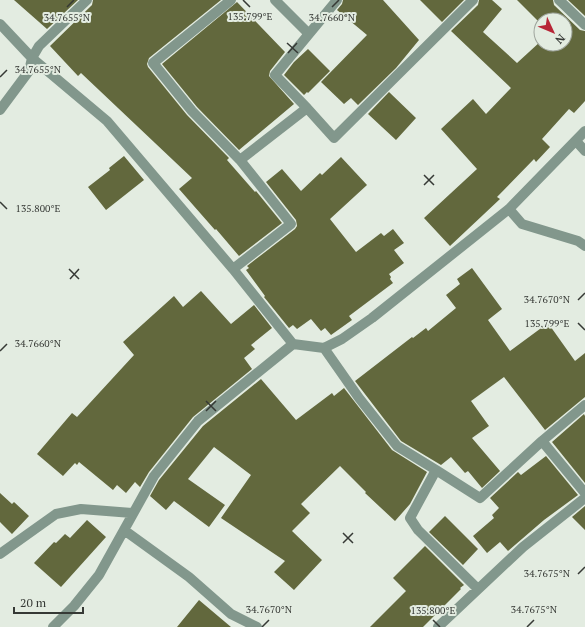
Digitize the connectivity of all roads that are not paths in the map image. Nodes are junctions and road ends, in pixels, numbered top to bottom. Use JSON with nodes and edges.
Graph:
{"nodes":[{"id":1,"x":87,"y":0,"type":"edge"},
{"id":2,"x":231,"y":0,"type":"edge"},
{"id":3,"x":274,"y":0,"type":"edge"},
{"id":4,"x":337,"y":0,"type":"edge"},
{"id":5,"x":473,"y":0,"type":"edge"},
{"id":6,"x":559,"y":0,"type":"edge"},
{"id":7,"x":0,"y":24,"type":"edge"},
{"id":8,"x":585,"y":25,"type":"edge"},
{"id":9,"x":309,"y":34,"type":"junction"},
{"id":10,"x":32,"y":58,"type":"junction"},
{"id":11,"x":307,"y":108,"type":"junction"},
{"id":12,"x":0,"y":110,"type":"edge"},
{"id":13,"x":585,"y":131,"type":"edge"},
{"id":14,"x":576,"y":142,"type":"junction"},
{"id":15,"x":585,"y":151,"type":"edge"},
{"id":16,"x":240,"y":160,"type":"junction"},
{"id":17,"x":509,"y":209,"type":"junction"},
{"id":18,"x":585,"y":246,"type":"edge"},
{"id":19,"x":233,"y":269,"type":"junction"},
{"id":20,"x":293,"y":344,"type":"junction"},
{"id":21,"x":324,"y":348,"type":"junction"},
{"id":22,"x":585,"y":405,"type":"edge"},
{"id":23,"x":542,"y":441,"type":"junction"},
{"id":24,"x":436,"y":470,"type":"junction"},
{"id":25,"x":585,"y":493,"type":"edge"},
{"id":26,"x":585,"y":498,"type":"edge"},
{"id":27,"x":132,"y":514,"type":"junction"},
{"id":28,"x":124,"y":530,"type":"junction"},
{"id":29,"x":0,"y":554,"type":"edge"},
{"id":30,"x":478,"y":589,"type":"junction"},
{"id":31,"x":53,"y":627,"type":"edge"},
{"id":32,"x":257,"y":627,"type":"edge"},
{"id":33,"x":438,"y":627,"type":"edge"}],
"edges":[{"from":1,"to":10,"type":"street"},
{"from":2,"to":16,"type":"street"},
{"from":3,"to":9,"type":"street"},
{"from":4,"to":9,"type":"street"},
{"from":5,"to":11,"type":"street"},
{"from":6,"to":8,"type":"street"},
{"from":7,"to":10,"type":"street"},
{"from":9,"to":11,"type":"street"},
{"from":10,"to":12,"type":"street"},
{"from":10,"to":19,"type":"street"},
{"from":11,"to":16,"type":"street"},
{"from":13,"to":14,"type":"street"},
{"from":14,"to":15,"type":"street"},
{"from":14,"to":17,"type":"street"},
{"from":16,"to":19,"type":"street"},
{"from":17,"to":18,"type":"street"},
{"from":17,"to":21,"type":"street"},
{"from":19,"to":20,"type":"street"},
{"from":20,"to":21,"type":"street"},
{"from":20,"to":27,"type":"street"},
{"from":21,"to":24,"type":"street"},
{"from":22,"to":23,"type":"street"},
{"from":23,"to":24,"type":"street"},
{"from":23,"to":25,"type":"street"},
{"from":24,"to":30,"type":"street"},
{"from":26,"to":30,"type":"street"},
{"from":27,"to":28,"type":"street"},
{"from":27,"to":29,"type":"street"},
{"from":28,"to":31,"type":"street"},
{"from":28,"to":32,"type":"street"},
{"from":30,"to":33,"type":"street"}]}
